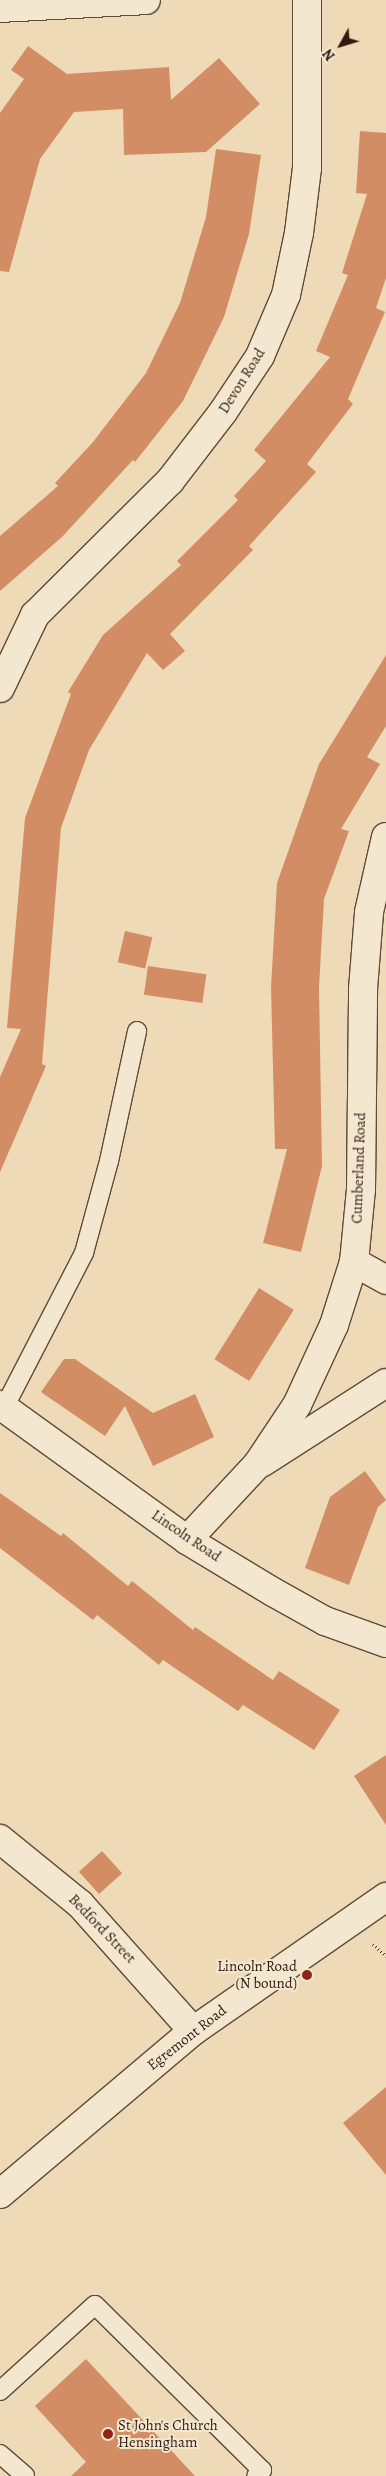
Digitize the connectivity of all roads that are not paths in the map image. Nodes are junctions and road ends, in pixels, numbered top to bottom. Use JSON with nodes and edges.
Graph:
{"nodes":[{"id":1,"x":146,"y":0,"type":"edge"},
{"id":2,"x":307,"y":0,"type":"edge"},
{"id":3,"x":0,"y":8,"type":"edge"},
{"id":4,"x":0,"y":688,"type":"edge"},
{"id":5,"x":386,"y":837,"type":"edge"},
{"id":6,"x":137,"y":1031,"type":"dead end"},
{"id":7,"x":354,"y":1262,"type":"junction"},
{"id":8,"x":386,"y":1280,"type":"edge"},
{"id":9,"x":386,"y":1383,"type":"edge"},
{"id":10,"x":2,"y":1407,"type":"edge"},
{"id":11,"x":257,"y":1465,"type":"junction"},
{"id":12,"x":187,"y":1540,"type":"junction"},
{"id":13,"x":386,"y":1643,"type":"edge"},
{"id":14,"x":0,"y":1839,"type":"edge"},
{"id":15,"x":386,"y":1897,"type":"edge"},
{"id":16,"x":192,"y":2031,"type":"junction"},
{"id":17,"x":0,"y":2194,"type":"edge"},
{"id":18,"x":0,"y":2391,"type":"edge"},
{"id":19,"x":0,"y":2454,"type":"edge"},
{"id":20,"x":25,"y":2476,"type":"edge"},
{"id":21,"x":256,"y":2476,"type":"edge"}],
"edges":[{"from":1,"to":3,"type":"street"},
{"from":2,"to":4,"type":"street","name":"Devon Road"},
{"from":5,"to":7,"type":"street","name":"Cumberland Road"},
{"from":6,"to":10,"type":"lane"},
{"from":7,"to":8,"type":"street"},
{"from":7,"to":11,"type":"street","name":"Cumberland Road"},
{"from":9,"to":11,"type":"street"},
{"from":10,"to":12,"type":"street","name":"Lincoln Road"},
{"from":11,"to":12,"type":"street","name":"Cumberland Road"},
{"from":12,"to":13,"type":"street","name":"Lincoln Road"},
{"from":14,"to":16,"type":"street","name":"Bedford Street"},
{"from":15,"to":16,"type":"street","name":"Egremont Road"},
{"from":16,"to":17,"type":"street","name":"Egremont Road"},
{"from":18,"to":21,"type":"lane"},
{"from":19,"to":20,"type":"lane"}]}
